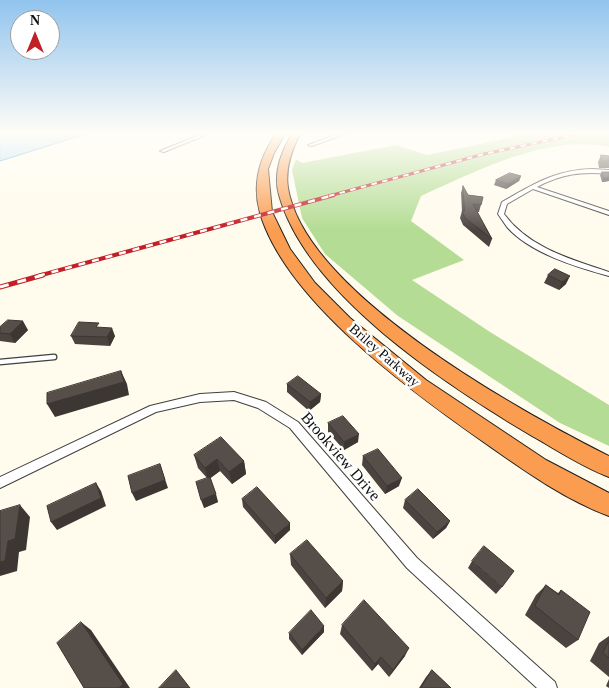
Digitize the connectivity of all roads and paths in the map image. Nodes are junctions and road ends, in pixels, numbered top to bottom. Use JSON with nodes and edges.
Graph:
{"nodes":[{"id":1,"x":265,"y":166,"type":"edge"},
{"id":2,"x":284,"y":166,"type":"edge"},
{"id":3,"x":609,"y":172,"type":"edge"},
{"id":4,"x":532,"y":187,"type":"junction"},
{"id":5,"x":609,"y":213,"type":"edge"},
{"id":6,"x":609,"y":274,"type":"edge"},
{"id":7,"x":54,"y":357,"type":"dead end"},
{"id":8,"x":0,"y":362,"type":"edge"},
{"id":9,"x":609,"y":467,"type":"edge"},
{"id":10,"x":0,"y":483,"type":"edge"},
{"id":11,"x":609,"y":505,"type":"edge"},
{"id":12,"x":549,"y":688,"type":"edge"}],
"edges":[{"from":1,"to":11,"type":"highway","name":"Briley Parkway"},
{"from":2,"to":9,"type":"highway","name":"Briley Parkway"},
{"from":3,"to":4,"type":"street"},
{"from":4,"to":5,"type":"street"},
{"from":4,"to":6,"type":"street"},
{"from":7,"to":8,"type":"lane"},
{"from":10,"to":12,"type":"street","name":"Brookview Drive"}]}
